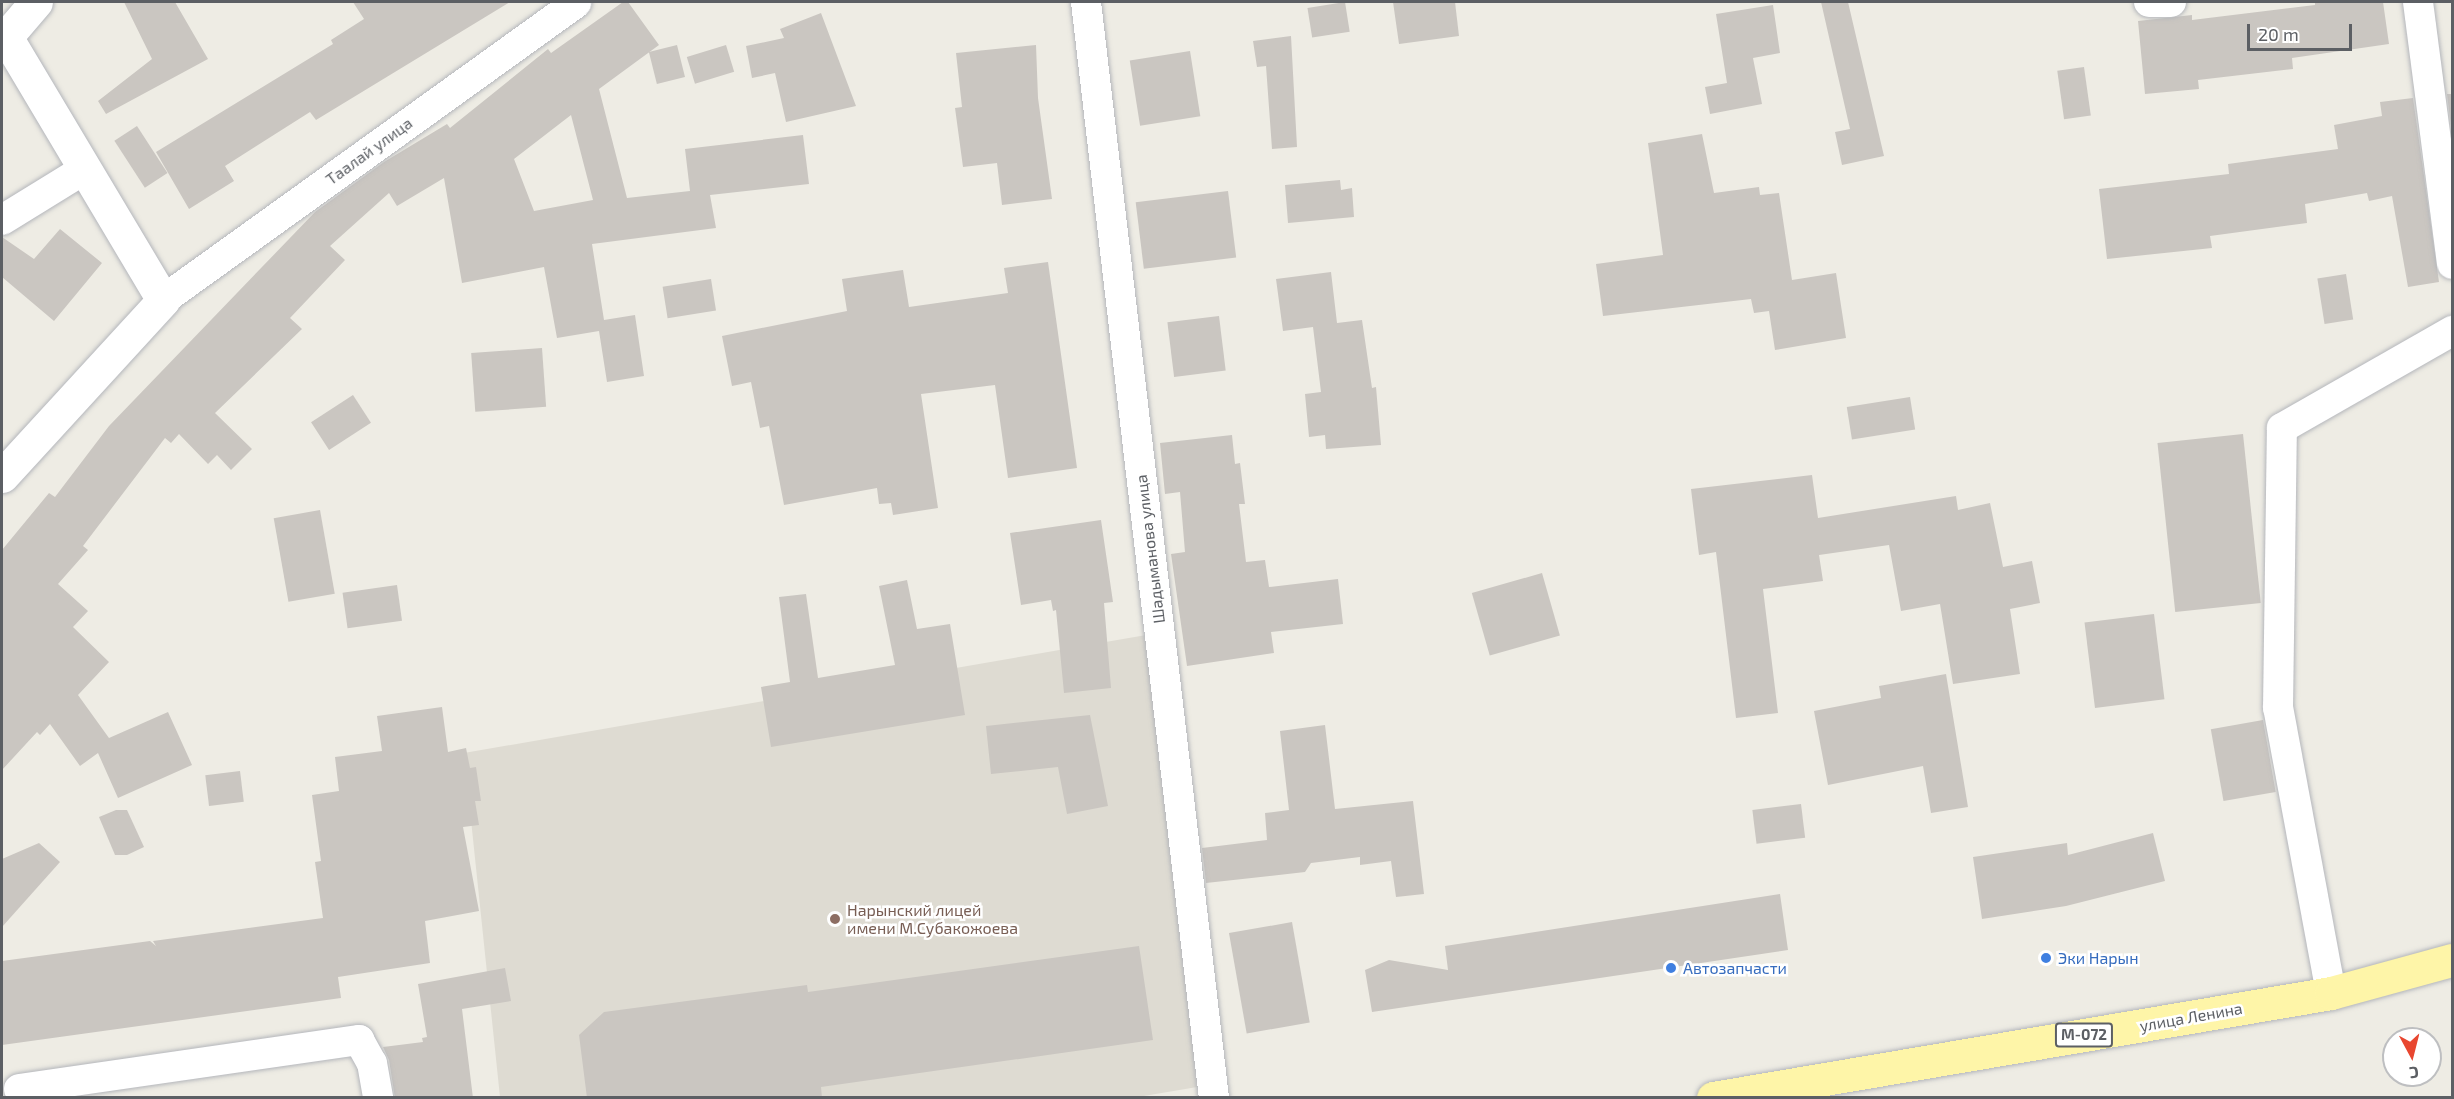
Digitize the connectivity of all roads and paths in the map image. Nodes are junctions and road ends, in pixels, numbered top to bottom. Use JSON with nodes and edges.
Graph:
{"nodes":[{"id":1,"x":36,"y":2,"type":"edge"},
{"id":2,"x":1086,"y":2,"type":"edge"},
{"id":3,"x":2149,"y":2,"type":"edge"},
{"id":4,"x":2171,"y":2,"type":"edge"},
{"id":5,"x":2418,"y":2,"type":"edge"},
{"id":6,"x":576,"y":3,"type":"edge"},
{"id":7,"x":4,"y":34,"type":"edge"},
{"id":8,"x":84,"y":169,"type":"junction"},
{"id":9,"x":2,"y":220,"type":"edge"},
{"id":10,"x":2452,"y":264,"type":"edge"},
{"id":11,"x":163,"y":300,"type":"junction"},
{"id":12,"x":2452,"y":331,"type":"edge"},
{"id":13,"x":2,"y":476,"type":"edge"},
{"id":14,"x":2452,"y":960,"type":"edge"},
{"id":15,"x":2331,"y":993,"type":"junction"},
{"id":16,"x":19,"y":1089,"type":"dead end"},
{"id":17,"x":378,"y":1098,"type":"edge"},
{"id":18,"x":1214,"y":1098,"type":"edge"},
{"id":19,"x":1713,"y":1098,"type":"edge"}],
"edges":[{"from":1,"to":7,"type":"street"},
{"from":2,"to":18,"type":"street","name":"Шадыманова улица"},
{"from":3,"to":4,"type":"street"},
{"from":5,"to":10,"type":"street"},
{"from":6,"to":11,"type":"street","name":"Таалай улица"},
{"from":7,"to":8,"type":"street"},
{"from":8,"to":9,"type":"street"},
{"from":8,"to":11,"type":"street"},
{"from":11,"to":13,"type":"street","name":"Таалай улица"},
{"from":12,"to":15,"type":"street"},
{"from":14,"to":15,"type":"main road","name":"улица Ленина","number":"М-072"},
{"from":15,"to":19,"type":"main road","name":"улица Ленина","number":"М-072"},
{"from":16,"to":17,"type":"street"}]}
